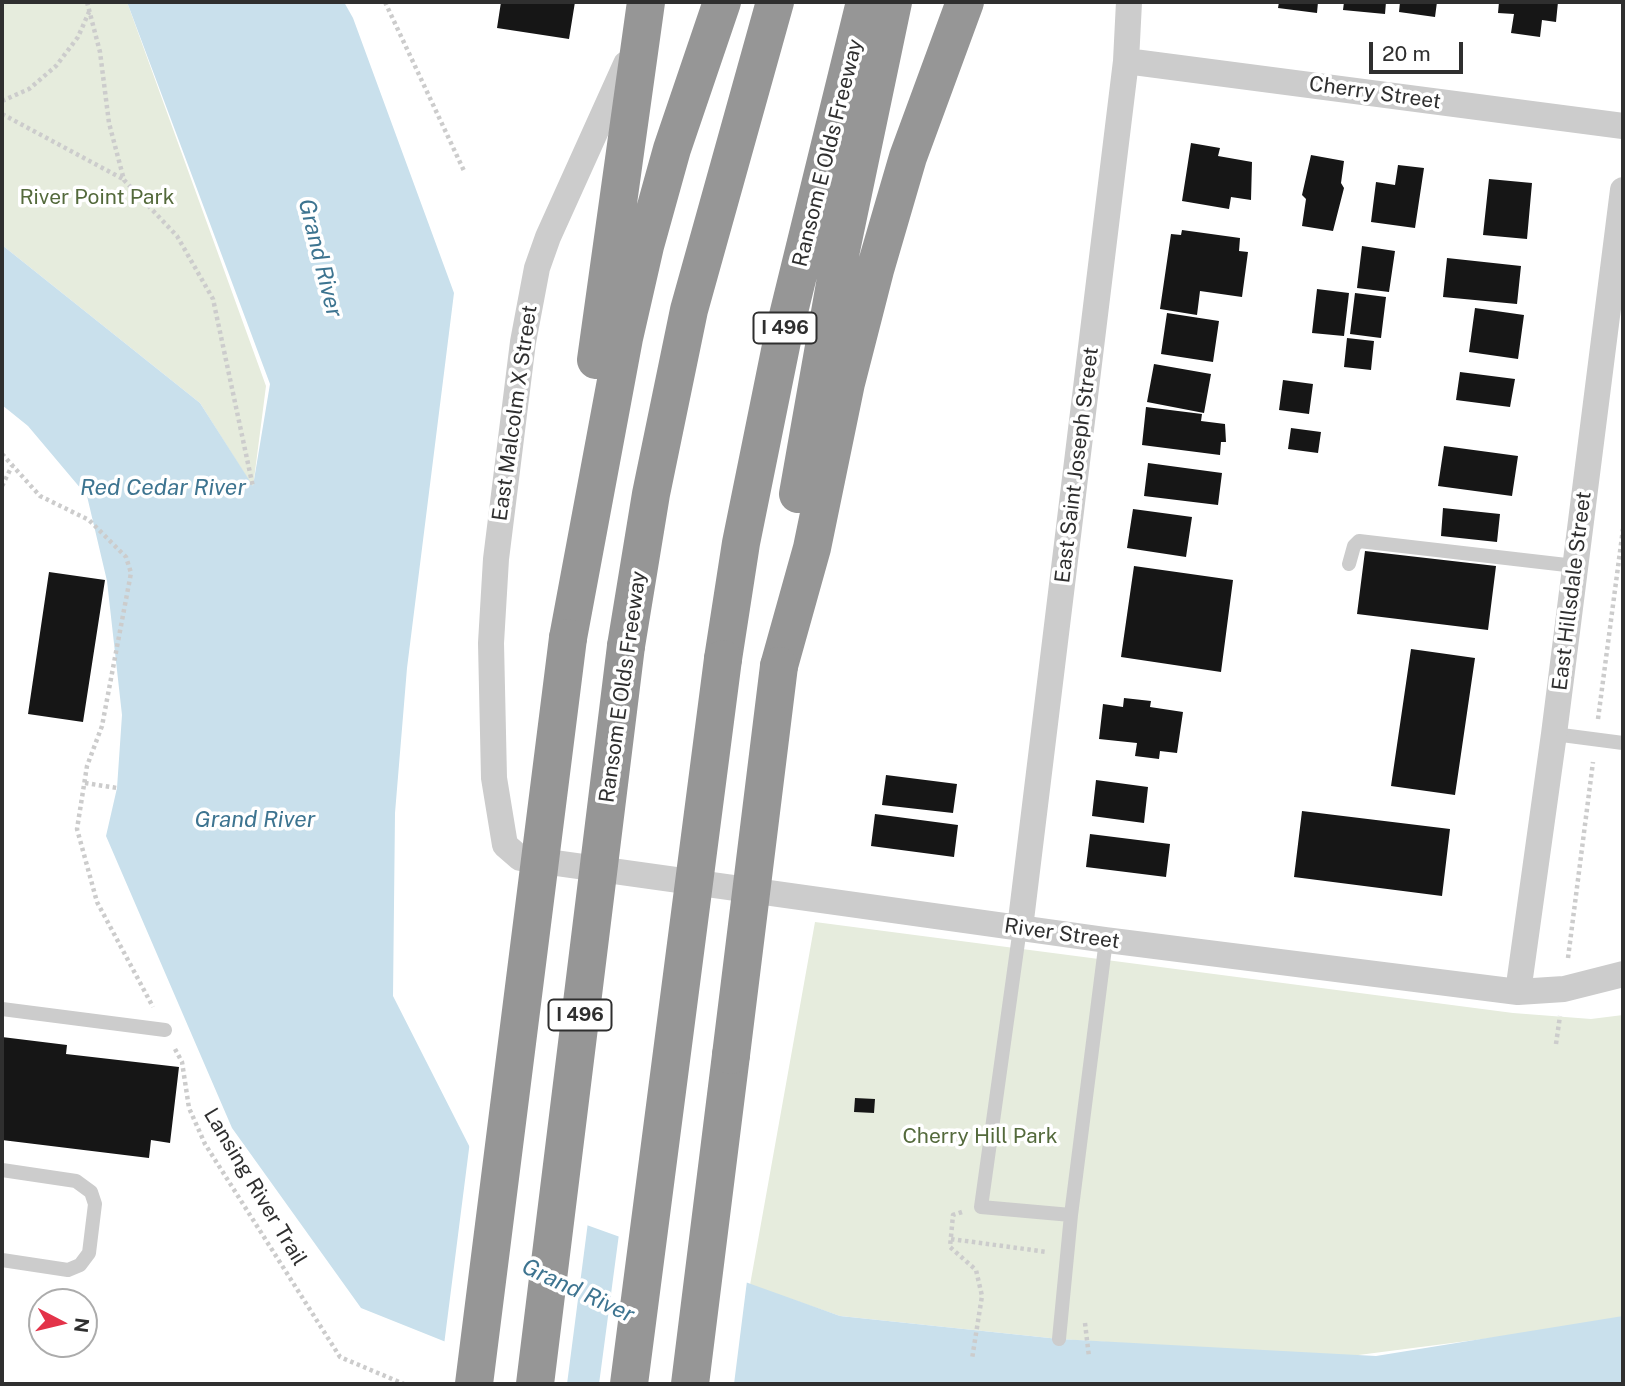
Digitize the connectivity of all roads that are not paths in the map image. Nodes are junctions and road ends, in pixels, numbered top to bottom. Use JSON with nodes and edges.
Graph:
{"nodes":[{"id":1,"x":645,"y":2,"type":"edge"},
{"id":2,"x":722,"y":2,"type":"edge"},
{"id":3,"x":775,"y":2,"type":"edge"},
{"id":4,"x":865,"y":2,"type":"edge"},
{"id":5,"x":893,"y":2,"type":"edge"},
{"id":6,"x":965,"y":2,"type":"edge"},
{"id":7,"x":1129,"y":2,"type":"edge"},
{"id":8,"x":1126,"y":61,"type":"junction"},
{"id":9,"x":1623,"y":126,"type":"edge"},
{"id":10,"x":1623,"y":190,"type":"edge"},
{"id":11,"x":1349,"y":564,"type":"dead end"},
{"id":12,"x":1575,"y":566,"type":"junction"},
{"id":13,"x":568,"y":638,"type":"junction"},
{"id":14,"x":779,"y":666,"type":"junction"},
{"id":15,"x":1554,"y":734,"type":"junction"},
{"id":16,"x":1623,"y":743,"type":"edge"},
{"id":17,"x":505,"y":845,"type":"joint"},
{"id":18,"x":1020,"y":928,"type":"junction"},
{"id":19,"x":1106,"y":940,"type":"junction"},
{"id":20,"x":1623,"y":974,"type":"edge"},
{"id":21,"x":1518,"y":992,"type":"junction"},
{"id":22,"x":2,"y":1009,"type":"edge"},
{"id":23,"x":165,"y":1030,"type":"road end"},
{"id":24,"x":2,"y":1170,"type":"edge"},
{"id":25,"x":1071,"y":1215,"type":"junction"},
{"id":26,"x":2,"y":1260,"type":"edge"},
{"id":27,"x":1059,"y":1339,"type":"dead end"},
{"id":28,"x":474,"y":1384,"type":"edge"},
{"id":29,"x":535,"y":1384,"type":"edge"},
{"id":30,"x":629,"y":1384,"type":"edge"},
{"id":31,"x":690,"y":1384,"type":"edge"}],
"edges":[{"from":1,"to":13,"type":"highway"},
{"from":1,"to":17,"type":"street","name":"East Malcolm X Street"},
{"from":2,"to":13,"type":"highway"},
{"from":3,"to":29,"type":"highway","name":"Ransom E Olds Freeway","number":"I 496","bridge":true},
{"from":4,"to":30,"type":"highway","name":"Ransom E Olds Freeway","number":"I 496","bridge":true},
{"from":5,"to":14,"type":"highway"},
{"from":6,"to":14,"type":"highway"},
{"from":7,"to":8,"type":"street","name":"East Saint Joseph Street"},
{"from":8,"to":9,"type":"street","name":"Cherry Street"},
{"from":8,"to":18,"type":"street","name":"East Saint Joseph Street"},
{"from":10,"to":12,"type":"street","name":"East Hillsdale Street"},
{"from":11,"to":12,"type":"lane"},
{"from":12,"to":15,"type":"street","name":"East Hillsdale Street"},
{"from":13,"to":28,"type":"highway","bridge":true},
{"from":14,"to":31,"type":"highway","bridge":true},
{"from":15,"to":16,"type":"lane"},
{"from":15,"to":21,"type":"street","name":"East Hillsdale Street"},
{"from":17,"to":18,"type":"street","name":"River Street"},
{"from":18,"to":19,"type":"street","name":"River Street"},
{"from":18,"to":25,"type":"lane"},
{"from":19,"to":21,"type":"street","name":"River Street"},
{"from":19,"to":25,"type":"lane"},
{"from":20,"to":21,"type":"street","name":"River Street"},
{"from":22,"to":23,"type":"lane"},
{"from":24,"to":26,"type":"lane"},
{"from":25,"to":27,"type":"lane"}]}
